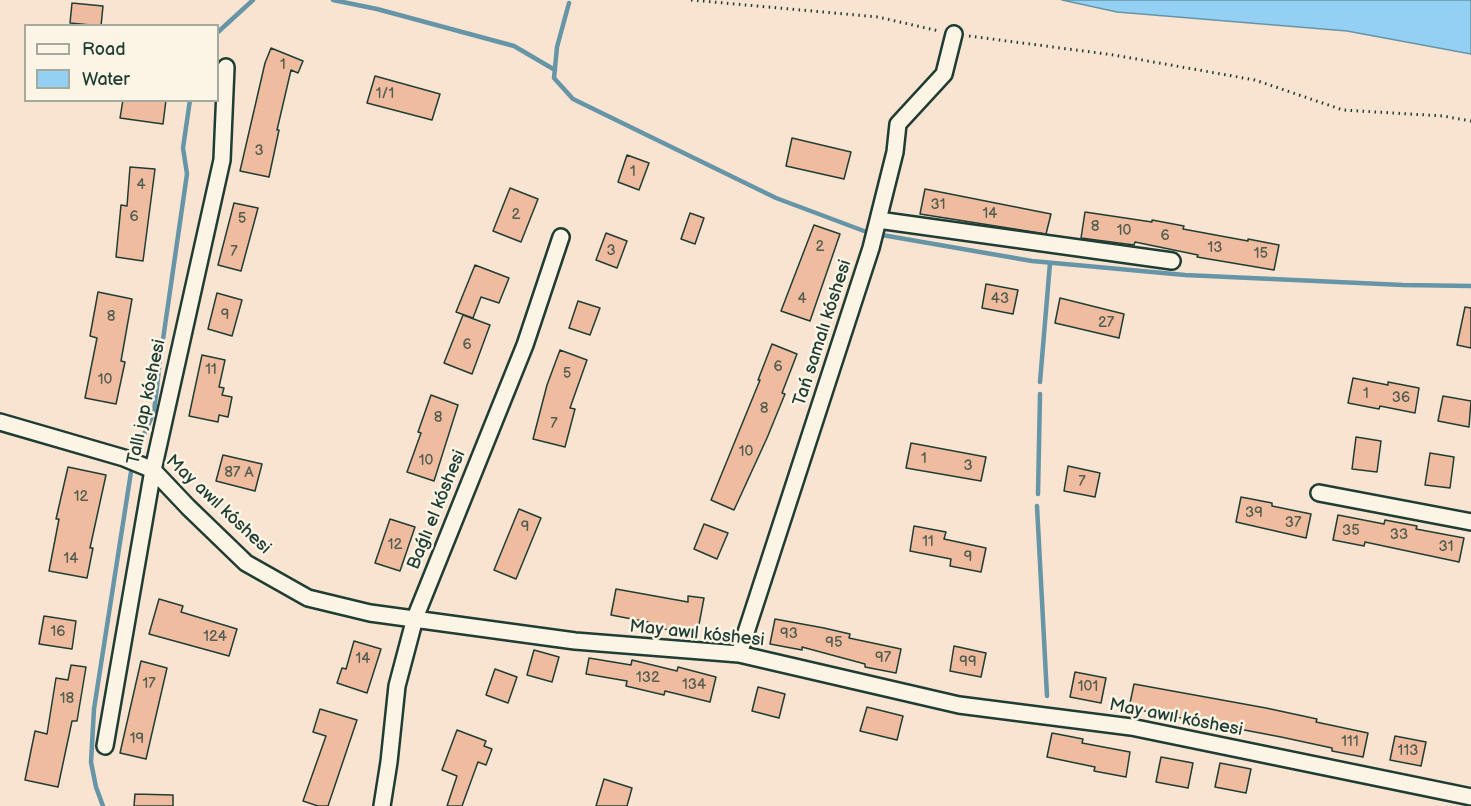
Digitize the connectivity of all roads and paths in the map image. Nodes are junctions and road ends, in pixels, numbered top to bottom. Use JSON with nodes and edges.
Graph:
{"nodes":[{"id":1,"x":691,"y":0,"type":"edge"},
{"id":2,"x":954,"y":34,"type":"junction"},
{"id":3,"x":226,"y":67,"type":"dead end"},
{"id":4,"x":1471,"y":121,"type":"edge"},
{"id":5,"x":878,"y":220,"type":"junction"},
{"id":6,"x":561,"y":237,"type":"dead end"},
{"id":7,"x":1172,"y":261,"type":"dead end"},
{"id":8,"x":0,"y":422,"type":"edge"},
{"id":9,"x":153,"y":470,"type":"junction"},
{"id":10,"x":1319,"y":493,"type":"dead end"},
{"id":11,"x":1471,"y":522,"type":"edge"},
{"id":12,"x":415,"y":618,"type":"junction"},
{"id":13,"x":739,"y":654,"type":"junction"},
{"id":14,"x":105,"y":746,"type":"dead end"},
{"id":15,"x":1471,"y":797,"type":"edge"},
{"id":16,"x":382,"y":806,"type":"edge"}],
"edges":[{"from":1,"to":2,"type":"path"},
{"from":2,"to":4,"type":"path"},
{"from":2,"to":5,"type":"street","name":"Tań samalı kóshesi"},
{"from":3,"to":9,"type":"street","name":"Tallı jap kóshesi"},
{"from":5,"to":7,"type":"street"},
{"from":5,"to":13,"type":"street","name":"Tań samalı kóshesi"},
{"from":6,"to":12,"type":"street","name":"Baǵlı el kóshesi"},
{"from":8,"to":9,"type":"street","name":"May awıl kóshesi"},
{"from":9,"to":12,"type":"street","name":"May awıl kóshesi"},
{"from":9,"to":14,"type":"street","name":"Tallı jap kóshesi"},
{"from":10,"to":11,"type":"street"},
{"from":12,"to":13,"type":"street","name":"May awıl kóshesi"},
{"from":12,"to":16,"type":"street","name":"Baǵlı el kóshesi"},
{"from":13,"to":15,"type":"street","name":"May awıl kóshesi"}]}
